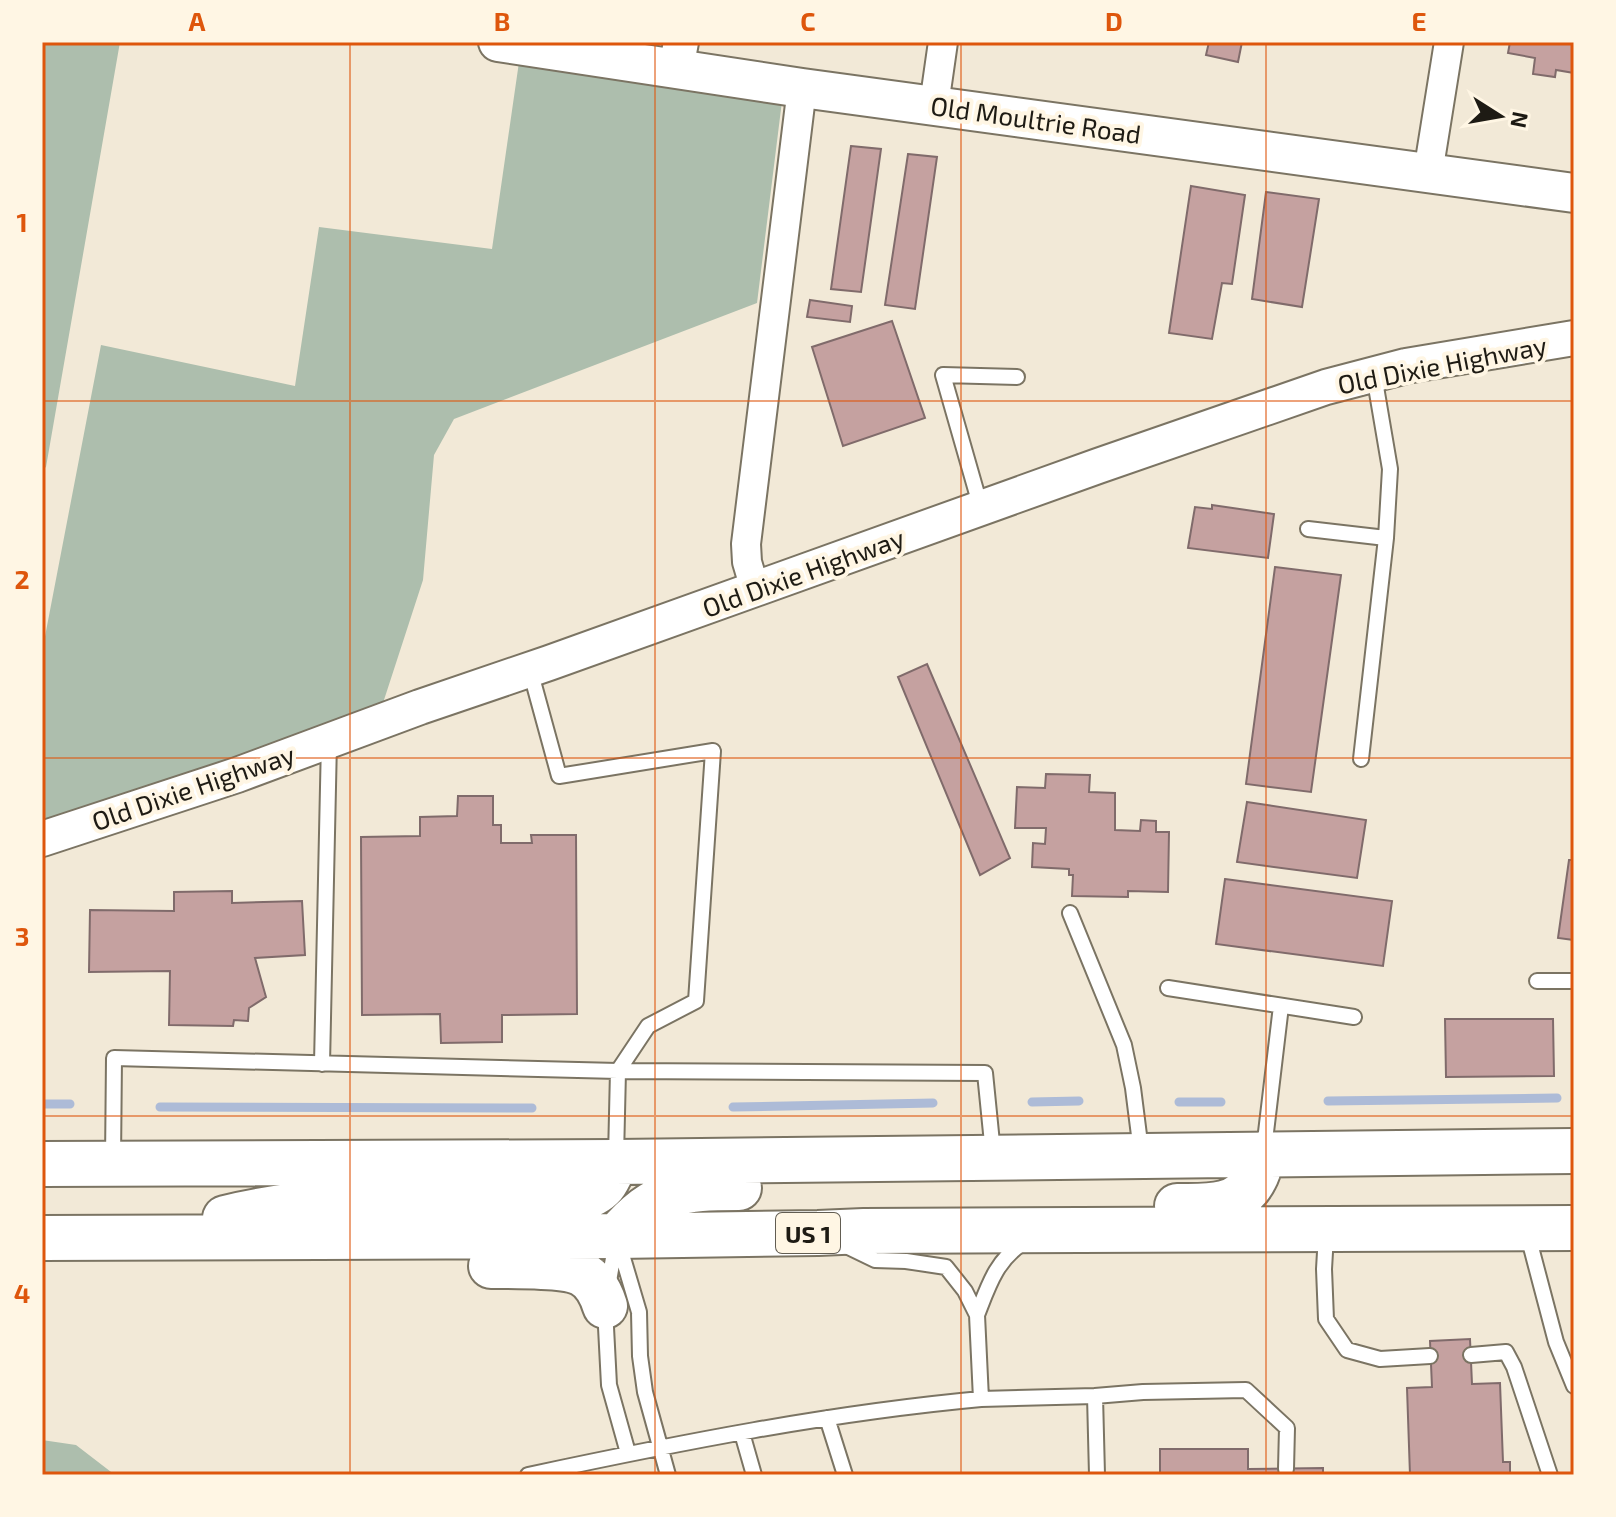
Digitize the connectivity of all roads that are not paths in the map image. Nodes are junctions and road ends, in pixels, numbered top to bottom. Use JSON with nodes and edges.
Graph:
{"nodes":[{"id":1,"x":498,"y":42,"type":"edge"},
{"id":2,"x":943,"y":42,"type":"edge"},
{"id":3,"x":1449,"y":42,"type":"edge"},
{"id":4,"x":679,"y":56,"type":"edge"},
{"id":5,"x":802,"y":88,"type":"junction"},
{"id":6,"x":934,"y":105,"type":"junction"},
{"id":7,"x":1428,"y":173,"type":"junction"},
{"id":8,"x":1574,"y":193,"type":"edge"},
{"id":9,"x":1574,"y":338,"type":"edge"},
{"id":10,"x":1374,"y":374,"type":"junction"},
{"id":11,"x":1017,"y":377,"type":"dead end"},
{"id":12,"x":981,"y":508,"type":"junction"},
{"id":13,"x":1308,"y":529,"type":"dead end"},
{"id":14,"x":1386,"y":538,"type":"junction"},
{"id":15,"x":755,"y":589,"type":"junction"},
{"id":16,"x":530,"y":670,"type":"junction"},
{"id":17,"x":329,"y":741,"type":"junction"},
{"id":18,"x":1361,"y":759,"type":"dead end"},
{"id":19,"x":42,"y":839,"type":"edge"},
{"id":20,"x":1070,"y":913,"type":"dead end"},
{"id":21,"x":1537,"y":981,"type":"dead end"},
{"id":22,"x":1574,"y":981,"type":"edge"},
{"id":23,"x":1168,"y":988,"type":"dead end"},
{"id":24,"x":1281,"y":1006,"type":"junction"},
{"id":25,"x":1354,"y":1017,"type":"dead end"},
{"id":26,"x":322,"y":1064,"type":"junction"},
{"id":27,"x":618,"y":1071,"type":"junction"},
{"id":28,"x":1574,"y":1151,"type":"edge"},
{"id":29,"x":1263,"y":1154,"type":"junction"},
{"id":30,"x":1134,"y":1155,"type":"junction"},
{"id":31,"x":994,"y":1157,"type":"junction"},
{"id":32,"x":616,"y":1162,"type":"junction"},
{"id":33,"x":42,"y":1164,"type":"edge"},
{"id":34,"x":113,"y":1164,"type":"junction"},
{"id":35,"x":1526,"y":1228,"type":"junction"},
{"id":36,"x":1574,"y":1228,"type":"edge"},
{"id":37,"x":1327,"y":1230,"type":"junction"},
{"id":38,"x":864,"y":1231,"type":"junction"},
{"id":39,"x":1042,"y":1231,"type":"junction"},
{"id":40,"x":818,"y":1233,"type":"junction"},
{"id":41,"x":617,"y":1236,"type":"junction"},
{"id":42,"x":42,"y":1238,"type":"edge"},
{"id":43,"x":149,"y":1238,"type":"junction"},
{"id":44,"x":42,"y":1250,"type":"edge"},
{"id":45,"x":605,"y":1306,"type":"junction"},
{"id":46,"x":977,"y":1315,"type":"junction"},
{"id":47,"x":1471,"y":1355,"type":"dead end"},
{"id":48,"x":1430,"y":1356,"type":"dead end"},
{"id":49,"x":1574,"y":1386,"type":"edge"},
{"id":50,"x":1095,"y":1396,"type":"junction"},
{"id":51,"x":981,"y":1399,"type":"junction"},
{"id":52,"x":827,"y":1418,"type":"junction"},
{"id":53,"x":742,"y":1433,"type":"junction"},
{"id":54,"x":660,"y":1447,"type":"junction"},
{"id":55,"x":628,"y":1453,"type":"junction"},
{"id":56,"x":1286,"y":1469,"type":"dead end"},
{"id":57,"x":564,"y":1471,"type":"edge"},
{"id":58,"x":528,"y":1475,"type":"edge"},
{"id":59,"x":668,"y":1475,"type":"edge"},
{"id":60,"x":754,"y":1475,"type":"edge"},
{"id":61,"x":845,"y":1475,"type":"edge"},
{"id":62,"x":1097,"y":1475,"type":"edge"},
{"id":63,"x":1550,"y":1475,"type":"edge"}],
"edges":[{"from":1,"to":4,"type":"main road","name":"Old Moultrie Road"},
{"from":2,"to":6,"type":"street"},
{"from":3,"to":7,"type":"street"},
{"from":4,"to":5,"type":"main road","name":"Old Moultrie Road"},
{"from":5,"to":6,"type":"main road","name":"Old Moultrie Road"},
{"from":5,"to":15,"type":"street"},
{"from":6,"to":7,"type":"main road","name":"Old Moultrie Road"},
{"from":7,"to":8,"type":"main road","name":"Old Moultrie Road"},
{"from":9,"to":10,"type":"street","name":"Old Dixie Highway"},
{"from":10,"to":12,"type":"street","name":"Old Dixie Highway"},
{"from":10,"to":14,"type":"lane"},
{"from":11,"to":12,"type":"lane"},
{"from":12,"to":15,"type":"street","name":"Old Dixie Highway"},
{"from":13,"to":14,"type":"lane"},
{"from":14,"to":18,"type":"lane"},
{"from":15,"to":16,"type":"street","name":"Old Dixie Highway"},
{"from":16,"to":17,"type":"street","name":"Old Dixie Highway"},
{"from":16,"to":27,"type":"lane"},
{"from":17,"to":19,"type":"street","name":"Old Dixie Highway"},
{"from":17,"to":26,"type":"lane"},
{"from":20,"to":30,"type":"lane"},
{"from":21,"to":22,"type":"lane"},
{"from":23,"to":24,"type":"lane"},
{"from":24,"to":25,"type":"lane"},
{"from":24,"to":29,"type":"lane"},
{"from":26,"to":27,"type":"lane"},
{"from":26,"to":34,"type":"lane"},
{"from":27,"to":31,"type":"lane"},
{"from":27,"to":32,"type":"lane"},
{"from":28,"to":29,"type":"main road"},
{"from":29,"to":30,"type":"main road"},
{"from":29,"to":38,"type":"main road"},
{"from":30,"to":31,"type":"main road"},
{"from":30,"to":41,"type":"main road"},
{"from":31,"to":32,"type":"main road"},
{"from":32,"to":34,"type":"main road"},
{"from":32,"to":41,"type":"street"},
{"from":32,"to":43,"type":"main road"},
{"from":33,"to":34,"type":"main road"},
{"from":35,"to":36,"type":"main road","number":"US 1"},
{"from":35,"to":37,"type":"main road","number":"US 1"},
{"from":35,"to":49,"type":"lane"},
{"from":37,"to":39,"type":"main road","number":"US 1"},
{"from":37,"to":48,"type":"lane"},
{"from":38,"to":39,"type":"main road","number":"US 1"},
{"from":38,"to":40,"type":"main road","number":"US 1"},
{"from":39,"to":46,"type":"lane"},
{"from":40,"to":41,"type":"main road","number":"US 1"},
{"from":40,"to":46,"type":"lane"},
{"from":41,"to":43,"type":"main road","number":"US 1"},
{"from":41,"to":45,"type":"lane"},
{"from":41,"to":54,"type":"lane"},
{"from":42,"to":43,"type":"main road","number":"US 1"},
{"from":44,"to":45,"type":"main road"},
{"from":45,"to":55,"type":"lane"},
{"from":46,"to":51,"type":"lane"},
{"from":47,"to":63,"type":"lane"},
{"from":50,"to":51,"type":"lane"},
{"from":50,"to":56,"type":"lane"},
{"from":50,"to":62,"type":"lane"},
{"from":51,"to":52,"type":"lane"},
{"from":52,"to":53,"type":"lane"},
{"from":52,"to":61,"type":"lane"},
{"from":53,"to":54,"type":"lane"},
{"from":53,"to":60,"type":"lane"},
{"from":54,"to":55,"type":"lane"},
{"from":54,"to":59,"type":"lane"},
{"from":55,"to":57,"type":"lane"},
{"from":57,"to":58,"type":"lane"}]}
